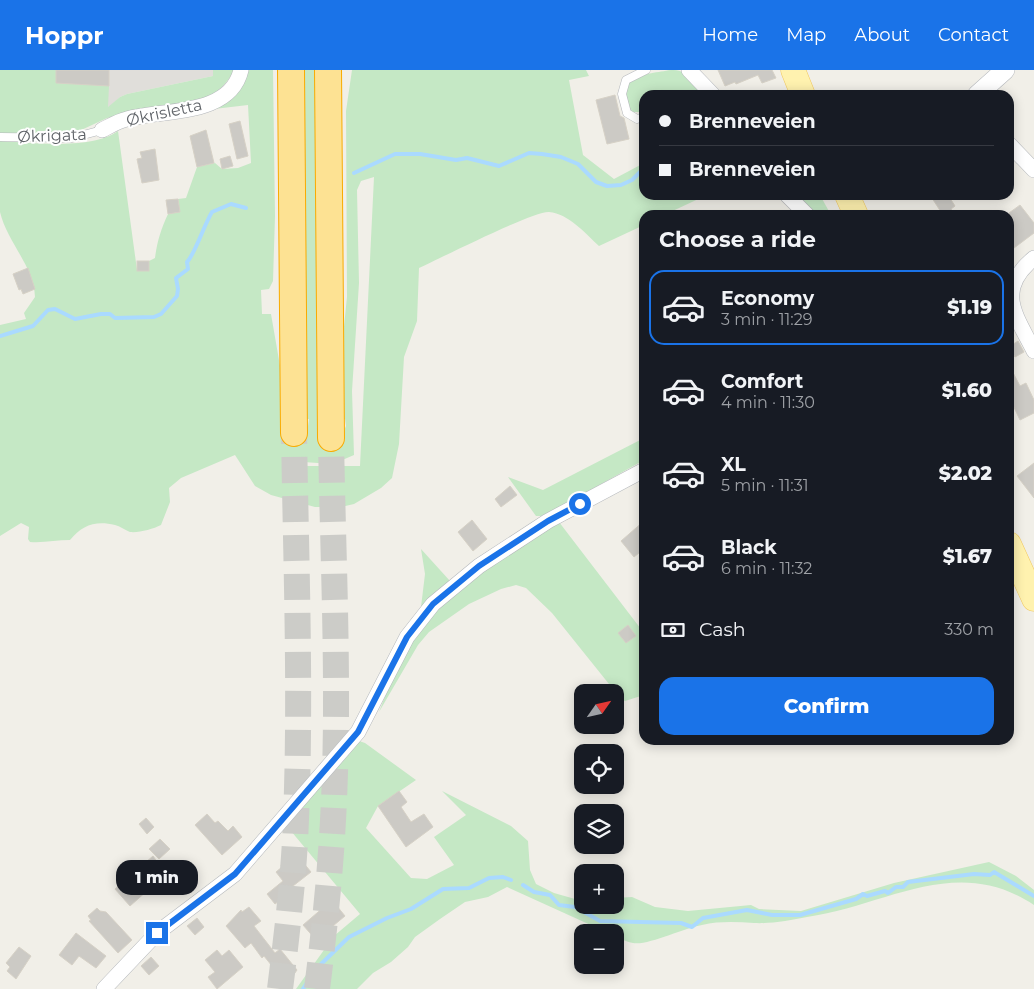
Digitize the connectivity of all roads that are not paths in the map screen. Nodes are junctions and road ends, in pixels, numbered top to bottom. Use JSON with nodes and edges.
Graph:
{"nodes":[{"id":1,"x":241,"y":70,"type":"edge"},
{"id":2,"x":291,"y":70,"type":"edge"},
{"id":3,"x":328,"y":70,"type":"edge"},
{"id":4,"x":344,"y":70,"type":"edge"},
{"id":5,"x":646,"y":70,"type":"edge"},
{"id":6,"x":689,"y":70,"type":"edge"},
{"id":7,"x":794,"y":70,"type":"edge"},
{"id":8,"x":1005,"y":70,"type":"edge"},
{"id":9,"x":705,"y":90,"type":"edge"},
{"id":10,"x":801,"y":90,"type":"edge"},
{"id":11,"x":983,"y":90,"type":"edge"},
{"id":12,"x":639,"y":118,"type":"edge"},
{"id":13,"x":102,"y":130,"type":"joint"},
{"id":14,"x":0,"y":136,"type":"edge"},
{"id":15,"x":1014,"y":149,"type":"edge"},
{"id":16,"x":1034,"y":170,"type":"edge"},
{"id":17,"x":330,"y":185,"type":"junction"},
{"id":18,"x":792,"y":200,"type":"edge"},
{"id":19,"x":802,"y":210,"type":"edge"},
{"id":20,"x":1034,"y":258,"type":"edge"},
{"id":21,"x":1014,"y":283,"type":"edge"},
{"id":22,"x":1014,"y":308,"type":"edge"},
{"id":23,"x":1034,"y":351,"type":"edge"},
{"id":24,"x":294,"y":433,"type":"tunnel mouth"},
{"id":25,"x":331,"y":438,"type":"tunnel mouth"},
{"id":26,"x":639,"y":473,"type":"edge"},
{"id":27,"x":1014,"y":555,"type":"edge"},
{"id":28,"x":1034,"y":599,"type":"edge"},
{"id":29,"x":104,"y":989,"type":"edge"}],
"edges":[{"from":1,"to":13,"type":"street","name":"Økrisletta"},
{"from":2,"to":24,"type":"highway"},
{"from":3,"to":17,"type":"highway"},
{"from":4,"to":17,"type":"highway"},
{"from":5,"to":12,"type":"lane"},
{"from":6,"to":9,"type":"street"},
{"from":7,"to":10,"type":"main road"},
{"from":8,"to":11,"type":"street"},
{"from":13,"to":14,"type":"lane","name":"Økrigata"},
{"from":15,"to":16,"type":"street"},
{"from":17,"to":25,"type":"highway"},
{"from":18,"to":19,"type":"street"},
{"from":20,"to":21,"type":"street"},
{"from":22,"to":23,"type":"street"},
{"from":26,"to":29,"type":"street"},
{"from":27,"to":28,"type":"main road"}]}
